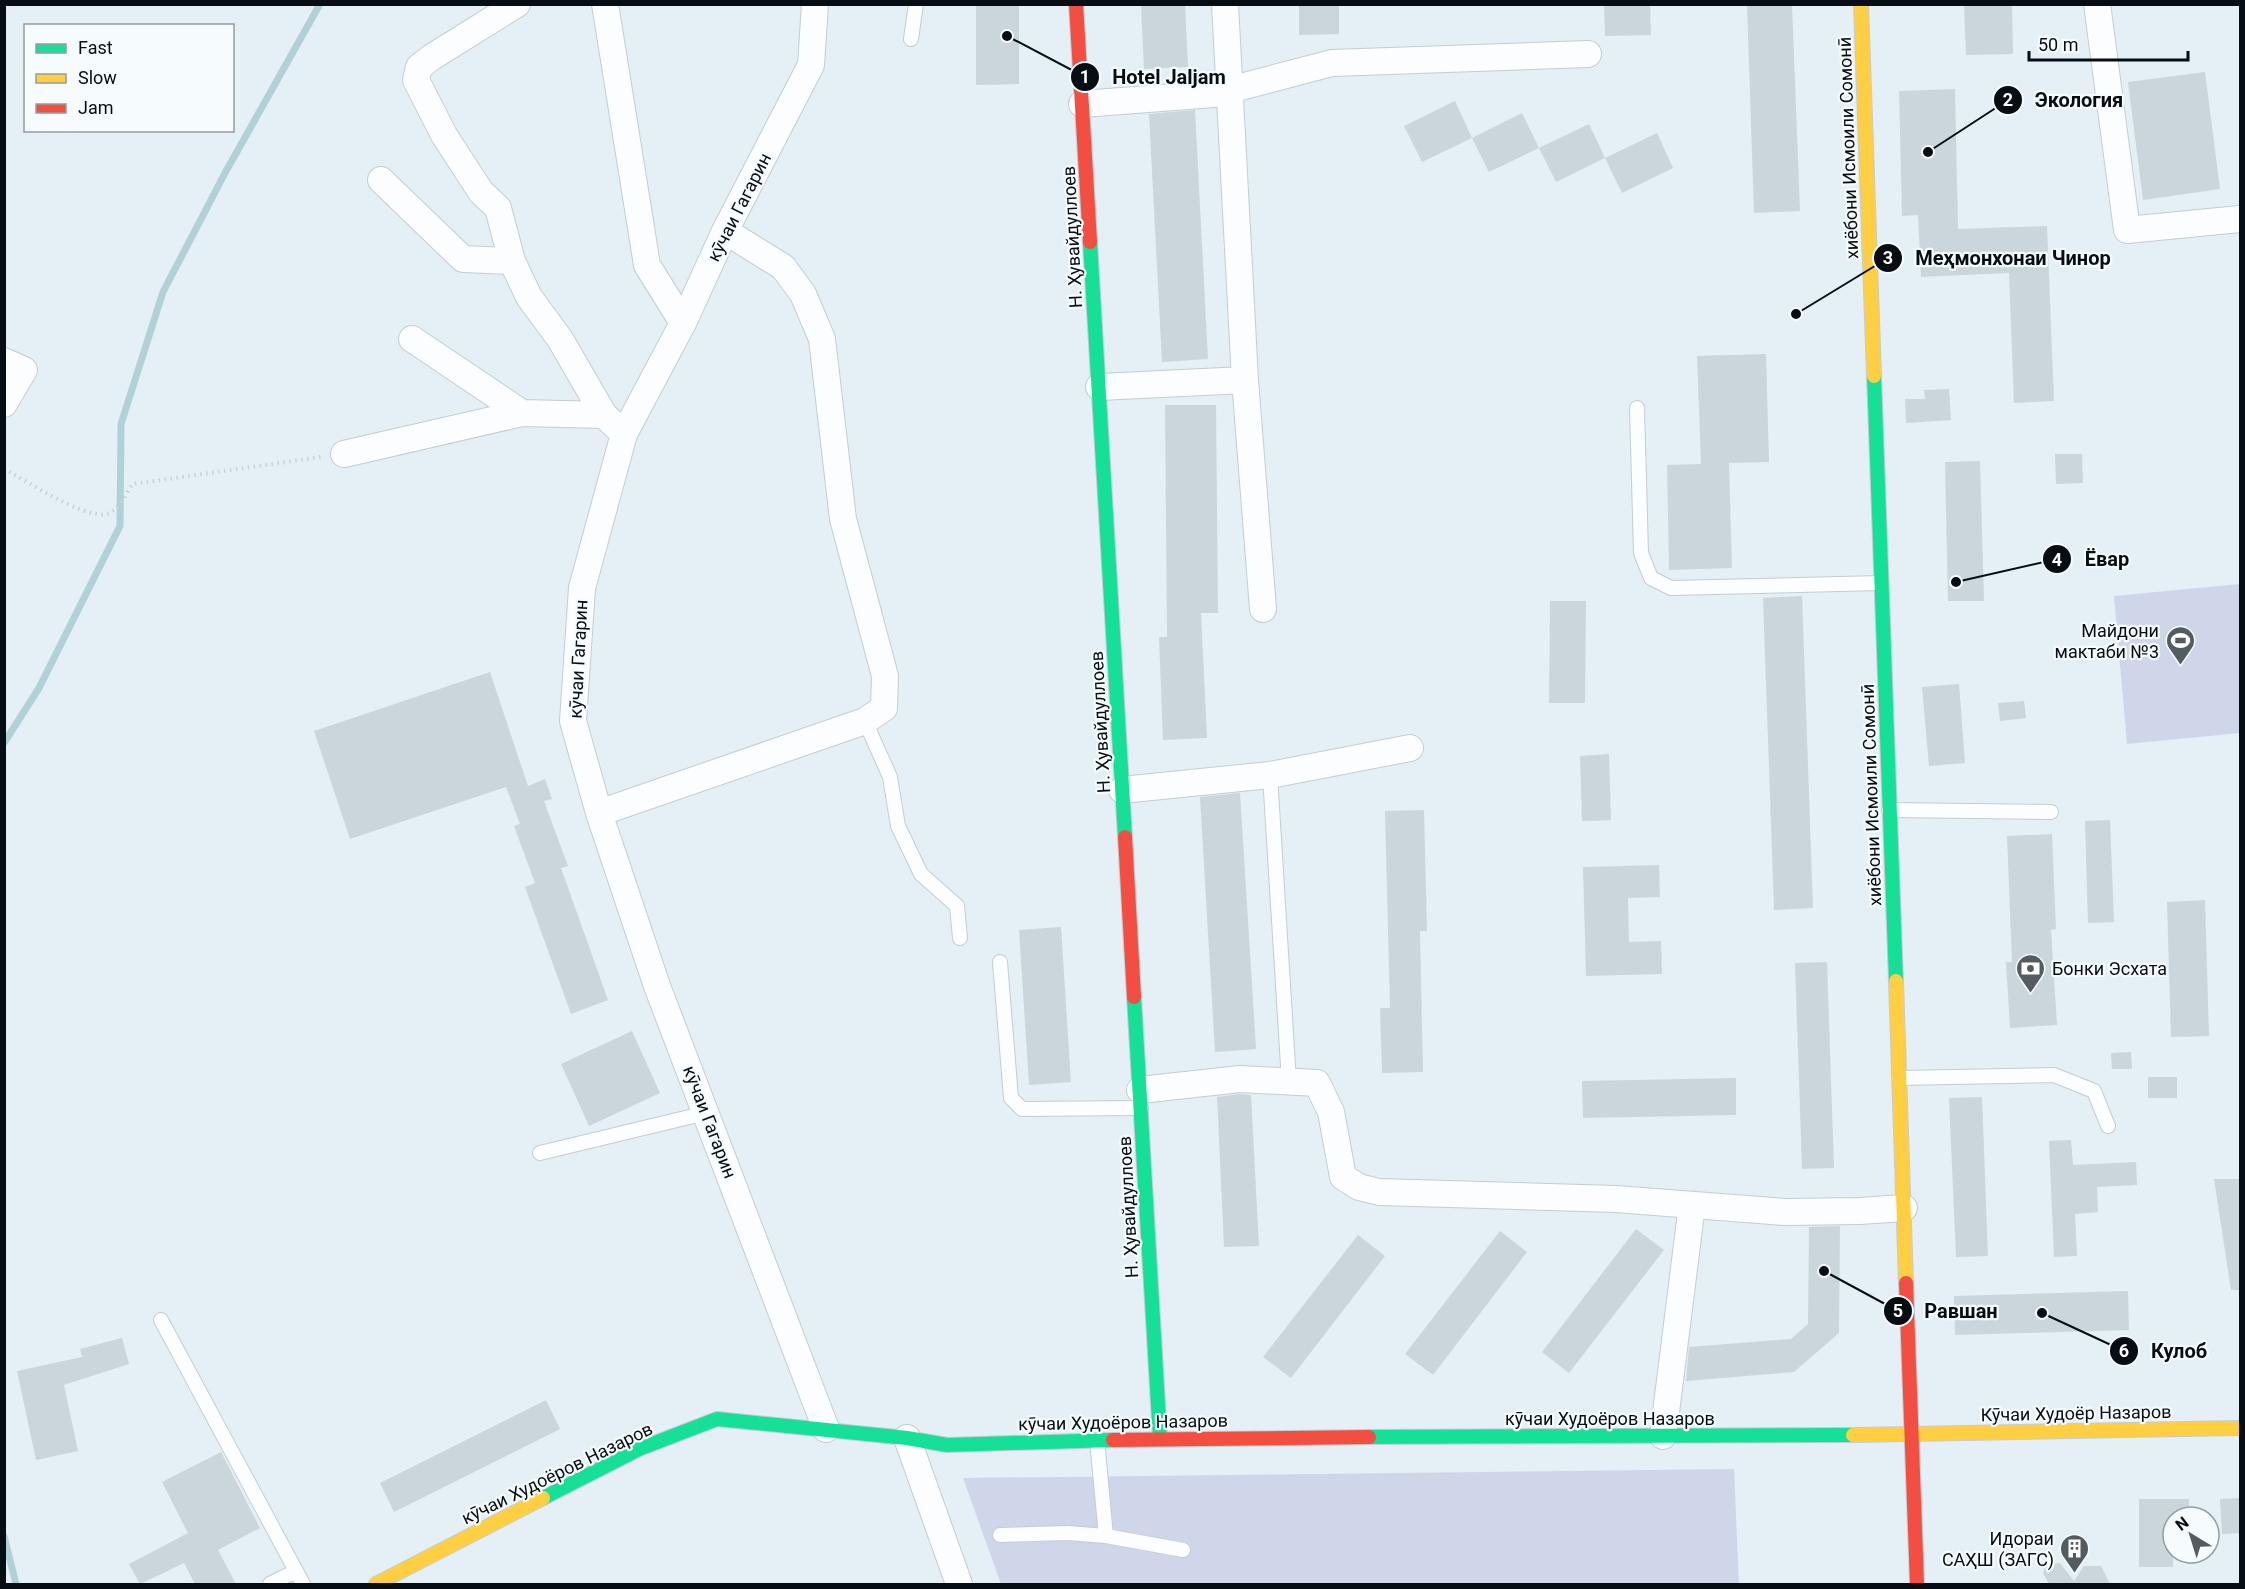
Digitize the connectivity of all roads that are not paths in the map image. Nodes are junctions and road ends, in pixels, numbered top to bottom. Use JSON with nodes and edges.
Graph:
{"nodes":[{"id":1,"x":517,"y":4,"type":"edge"},
{"id":2,"x":605,"y":4,"type":"edge"},
{"id":3,"x":815,"y":4,"type":"edge"},
{"id":4,"x":916,"y":4,"type":"edge"},
{"id":5,"x":1076,"y":4,"type":"edge"},
{"id":6,"x":1225,"y":4,"type":"edge"},
{"id":7,"x":1861,"y":4,"type":"edge"},
{"id":8,"x":2097,"y":4,"type":"edge"},
{"id":9,"x":911,"y":39,"type":"dead end"},
{"id":10,"x":1588,"y":54,"type":"dead end"},
{"id":11,"x":1231,"y":89,"type":"junction"},
{"id":12,"x":1082,"y":104,"type":"junction"},
{"id":13,"x":381,"y":180,"type":"dead end"},
{"id":14,"x":2241,"y":219,"type":"edge"},
{"id":15,"x":725,"y":231,"type":"junction"},
{"id":16,"x":512,"y":261,"type":"junction"},
{"id":17,"x":683,"y":323,"type":"junction"},
{"id":18,"x":412,"y":339,"type":"dead end"},
{"id":19,"x":4,"y":361,"type":"edge"},
{"id":20,"x":1245,"y":380,"type":"junction"},
{"id":21,"x":1099,"y":387,"type":"junction"},
{"id":22,"x":4,"y":404,"type":"edge"},
{"id":23,"x":1637,"y":408,"type":"dead end"},
{"id":24,"x":522,"y":413,"type":"junction"},
{"id":25,"x":604,"y":415,"type":"junction"},
{"id":26,"x":624,"y":434,"type":"junction"},
{"id":27,"x":344,"y":454,"type":"road end"},
{"id":28,"x":1881,"y":583,"type":"junction"},
{"id":29,"x":1263,"y":609,"type":"dead end"},
{"id":30,"x":865,"y":721,"type":"junction"},
{"id":31,"x":1410,"y":748,"type":"dead end"},
{"id":32,"x":1270,"y":775,"type":"junction"},
{"id":33,"x":1122,"y":790,"type":"junction"},
{"id":34,"x":1889,"y":810,"type":"junction"},
{"id":35,"x":2051,"y":812,"type":"dead end"},
{"id":36,"x":599,"y":813,"type":"junction"},
{"id":37,"x":960,"y":938,"type":"dead end"},
{"id":38,"x":1000,"y":962,"type":"dead end"},
{"id":39,"x":1899,"y":1078,"type":"junction"},
{"id":40,"x":1289,"y":1082,"type":"junction"},
{"id":41,"x":1140,"y":1099,"type":"junction"},
{"id":42,"x":706,"y":1113,"type":"junction"},
{"id":43,"x":2108,"y":1126,"type":"dead end"},
{"id":44,"x":540,"y":1152,"type":"dead end"},
{"id":45,"x":1692,"y":1205,"type":"junction"},
{"id":46,"x":1904,"y":1208,"type":"junction"},
{"id":47,"x":162,"y":1320,"type":"dead end"},
{"id":48,"x":2241,"y":1428,"type":"edge"},
{"id":49,"x":826,"y":1429,"type":"junction"},
{"id":50,"x":1912,"y":1435,"type":"junction"},
{"id":51,"x":1663,"y":1436,"type":"junction"},
{"id":52,"x":907,"y":1438,"type":"junction"},
{"id":53,"x":1160,"y":1438,"type":"junction"},
{"id":54,"x":1097,"y":1440,"type":"junction"},
{"id":55,"x":1000,"y":1534,"type":"dead end"},
{"id":56,"x":1106,"y":1536,"type":"junction"},
{"id":57,"x":1183,"y":1550,"type":"dead end"},
{"id":58,"x":296,"y":1571,"type":"junction"},
{"id":59,"x":270,"y":1584,"type":"edge"},
{"id":60,"x":303,"y":1584,"type":"edge"},
{"id":61,"x":376,"y":1584,"type":"edge"},
{"id":62,"x":959,"y":1584,"type":"edge"},
{"id":63,"x":1917,"y":1584,"type":"edge"}],
"edges":[{"from":1,"to":16,"type":"street"},
{"from":2,"to":17,"type":"street"},
{"from":3,"to":15,"type":"street","name":"кӯчаи Гагарин"},
{"from":4,"to":9,"type":"lane"},
{"from":5,"to":12,"type":"street","name":"Н. Ҳувайдуллоев"},
{"from":6,"to":11,"type":"street"},
{"from":7,"to":28,"type":"street","name":"хиёбони Исмоили Сомонӣ"},
{"from":8,"to":14,"type":"street"},
{"from":10,"to":11,"type":"street"},
{"from":11,"to":12,"type":"street"},
{"from":11,"to":20,"type":"street"},
{"from":12,"to":21,"type":"street","name":"Н. Ҳувайдуллоев"},
{"from":13,"to":16,"type":"street"},
{"from":15,"to":17,"type":"street","name":"кӯчаи Гагарин"},
{"from":15,"to":30,"type":"street"},
{"from":16,"to":25,"type":"street"},
{"from":17,"to":26,"type":"street","name":"кӯчаи Гагарин"},
{"from":18,"to":24,"type":"street"},
{"from":19,"to":22,"type":"street"},
{"from":20,"to":21,"type":"street"},
{"from":20,"to":29,"type":"street"},
{"from":21,"to":33,"type":"street","name":"Н. Ҳувайдуллоев"},
{"from":23,"to":28,"type":"lane"},
{"from":24,"to":25,"type":"street"},
{"from":24,"to":27,"type":"street"},
{"from":25,"to":26,"type":"street"},
{"from":26,"to":36,"type":"street","name":"кӯчаи Гагарин"},
{"from":28,"to":34,"type":"street","name":"хиёбони Исмоили Сомонӣ"},
{"from":30,"to":36,"type":"street"},
{"from":30,"to":37,"type":"lane"},
{"from":31,"to":32,"type":"street"},
{"from":32,"to":33,"type":"street"},
{"from":32,"to":40,"type":"lane"},
{"from":33,"to":41,"type":"street","name":"Н. Ҳувайдуллоев"},
{"from":34,"to":35,"type":"lane"},
{"from":34,"to":39,"type":"street","name":"хиёбони Исмоили Сомонӣ"},
{"from":36,"to":42,"type":"street","name":"кӯчаи Гагарин"},
{"from":38,"to":41,"type":"lane"},
{"from":39,"to":43,"type":"lane"},
{"from":39,"to":46,"type":"street","name":"хиёбони Исмоили Сомонӣ"},
{"from":40,"to":41,"type":"street"},
{"from":40,"to":45,"type":"street"},
{"from":41,"to":53,"type":"street","name":"Н. Ҳувайдуллоев"},
{"from":42,"to":44,"type":"lane"},
{"from":42,"to":49,"type":"street","name":"кӯчаи Гагарин"},
{"from":45,"to":46,"type":"street"},
{"from":45,"to":51,"type":"street"},
{"from":46,"to":50,"type":"street","name":"хиёбони Исмоили Сомонӣ"},
{"from":47,"to":58,"type":"lane"},
{"from":48,"to":50,"type":"street","name":"Кӯчаи Худоёр Назаров"},
{"from":49,"to":52,"type":"street","name":"кӯчаи Худоёров Назаров"},
{"from":49,"to":61,"type":"street","name":"кӯчаи Худоёров Назаров"},
{"from":50,"to":51,"type":"street","name":"кӯчаи Худоёров Назаров"},
{"from":50,"to":63,"type":"street","name":"хиёбони Исмоили Сомонӣ"},
{"from":51,"to":53,"type":"street","name":"кӯчаи Худоёров Назаров"},
{"from":52,"to":54,"type":"street","name":"кӯчаи Худоёров Назаров"},
{"from":52,"to":62,"type":"street"},
{"from":53,"to":54,"type":"street","name":"кӯчаи Худоёров Назаров"},
{"from":54,"to":56,"type":"lane"},
{"from":55,"to":56,"type":"lane"},
{"from":56,"to":57,"type":"lane"},
{"from":58,"to":59,"type":"lane"},
{"from":58,"to":60,"type":"lane"}]}
